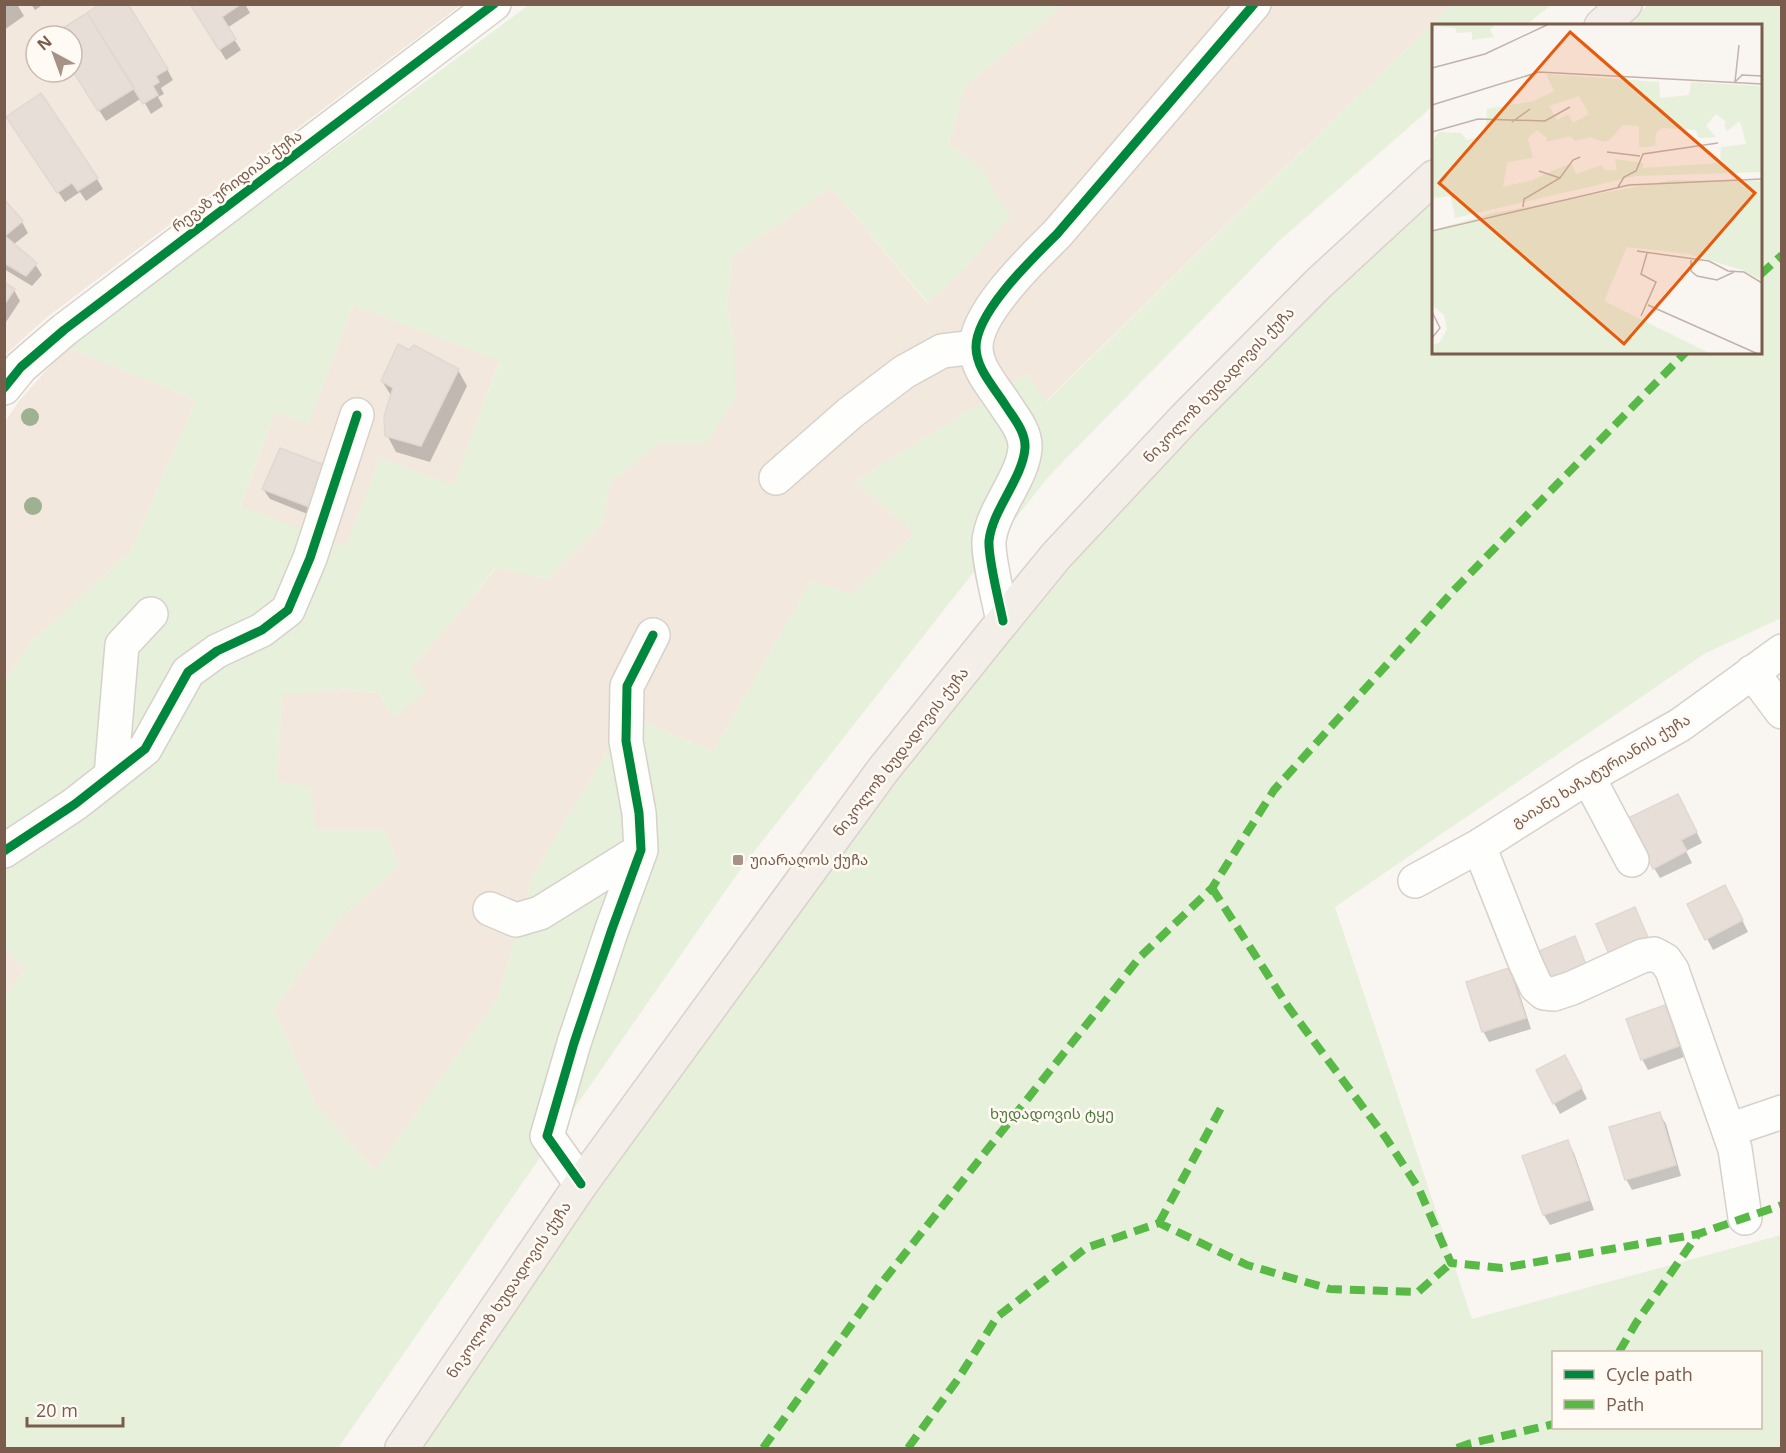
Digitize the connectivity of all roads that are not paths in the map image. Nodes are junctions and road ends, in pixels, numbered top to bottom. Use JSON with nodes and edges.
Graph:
{"nodes":[{"id":1,"x":494,"y":4,"type":"edge"},
{"id":2,"x":1254,"y":4,"type":"edge"},
{"id":3,"x":1625,"y":4,"type":"edge"},
{"id":4,"x":1603,"y":24,"type":"edge"},
{"id":5,"x":1432,"y":179,"type":"edge"},
{"id":6,"x":976,"y":347,"type":"junction"},
{"id":7,"x":4,"y":388,"type":"edge"},
{"id":8,"x":357,"y":415,"type":"dead end"},
{"id":9,"x":776,"y":478,"type":"dead end"},
{"id":10,"x":151,"y":614,"type":"dead end"},
{"id":11,"x":1003,"y":621,"type":"junction"},
{"id":12,"x":653,"y":635,"type":"dead end"},
{"id":13,"x":1782,"y":651,"type":"edge"},
{"id":14,"x":1752,"y":672,"type":"junction"},
{"id":15,"x":1782,"y":712,"type":"edge"},
{"id":16,"x":111,"y":776,"type":"junction"},
{"id":17,"x":1588,"y":777,"type":"junction"},
{"id":18,"x":1479,"y":846,"type":"junction"},
{"id":19,"x":641,"y":850,"type":"junction"},
{"id":20,"x":4,"y":851,"type":"edge"},
{"id":21,"x":1632,"y":860,"type":"dead end"},
{"id":22,"x":1415,"y":881,"type":"dead end"},
{"id":23,"x":490,"y":909,"type":"dead end"},
{"id":24,"x":1782,"y":1112,"type":"edge"},
{"id":25,"x":1729,"y":1130,"type":"junction"},
{"id":26,"x":581,"y":1184,"type":"junction"},
{"id":27,"x":1744,"y":1218,"type":"dead end"},
{"id":28,"x":402,"y":1449,"type":"edge"}],
"edges":[{"from":1,"to":7,"type":"street","name":"რევაზ ურიდიას ქუჩა"},
{"from":2,"to":6,"type":"street"},
{"from":3,"to":4,"type":"main road"},
{"from":5,"to":11,"type":"main road","name":"ნიკოლოზ ხუდადოვის ქუჩა"},
{"from":6,"to":9,"type":"street"},
{"from":6,"to":11,"type":"street"},
{"from":8,"to":16,"type":"street"},
{"from":10,"to":16,"type":"street"},
{"from":11,"to":26,"type":"main road","name":"ნიკოლოზ ხუდადოვის ქუჩა"},
{"from":12,"to":19,"type":"street"},
{"from":13,"to":14,"type":"street","name":"გაიანე ხაჩატურიანის ქუჩა"},
{"from":14,"to":15,"type":"street"},
{"from":14,"to":17,"type":"street","name":"გაიანე ხაჩატურიანის ქუჩა"},
{"from":16,"to":20,"type":"street"},
{"from":17,"to":18,"type":"street","name":"გაიანე ხაჩატურიანის ქუჩა"},
{"from":17,"to":21,"type":"street"},
{"from":18,"to":22,"type":"street","name":"გაიანე ხაჩატურიანის ქუჩა"},
{"from":18,"to":25,"type":"street"},
{"from":19,"to":23,"type":"street"},
{"from":19,"to":26,"type":"street"},
{"from":24,"to":25,"type":"street"},
{"from":25,"to":27,"type":"street"},
{"from":26,"to":28,"type":"main road","name":"ნიკოლოზ ხუდადოვის ქუჩა"}]}
